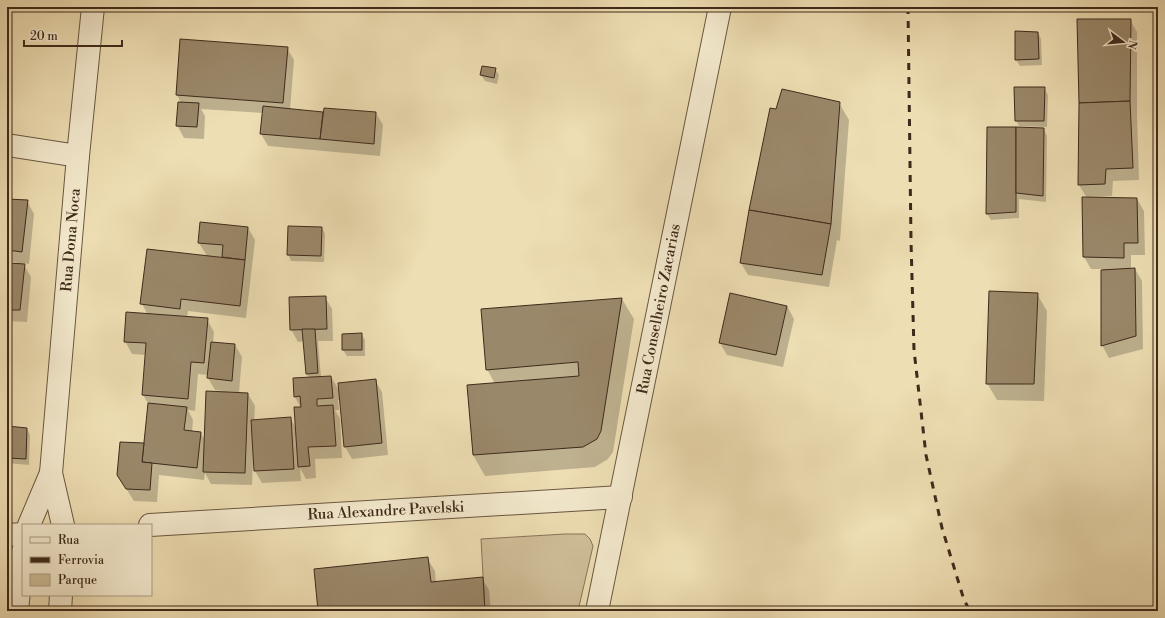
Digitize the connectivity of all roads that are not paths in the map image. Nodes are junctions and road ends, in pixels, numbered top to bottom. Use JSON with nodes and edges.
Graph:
{"nodes":[{"id":1,"x":93,"y":7,"type":"edge"},
{"id":2,"x":720,"y":7,"type":"edge"},
{"id":3,"x":7,"y":145,"type":"edge"},
{"id":4,"x":78,"y":156,"type":"junction"},
{"id":5,"x":51,"y":473,"type":"junction"},
{"id":6,"x":621,"y":497,"type":"junction"},
{"id":7,"x":29,"y":524,"type":"edge"},
{"id":8,"x":63,"y":524,"type":"edge"},
{"id":9,"x":152,"y":525,"type":"edge"},
{"id":10,"x":22,"y":534,"type":"edge"},
{"id":11,"x":7,"y":535,"type":"edge"},
{"id":12,"x":22,"y":561,"type":"edge"},
{"id":13,"x":60,"y":596,"type":"edge"},
{"id":14,"x":17,"y":611,"type":"edge"},
{"id":15,"x":60,"y":611,"type":"edge"},
{"id":16,"x":597,"y":611,"type":"edge"}],
"edges":[{"from":1,"to":4,"type":"street","name":"Rua Dona Noca"},
{"from":2,"to":6,"type":"street","name":"Rua Conselheiro Zacarias"},
{"from":3,"to":4,"type":"street"},
{"from":4,"to":5,"type":"street","name":"Rua Dona Noca"},
{"from":5,"to":7,"type":"street","name":"Rua Dona Noca"},
{"from":5,"to":8,"type":"street","name":"Rua Dona Noca"},
{"from":6,"to":9,"type":"street","name":"Rua Alexandre Pavelski"},
{"from":6,"to":16,"type":"street","name":"Rua Conselheiro Zacarias"},
{"from":10,"to":11,"type":"street"},
{"from":12,"to":14,"type":"street"},
{"from":13,"to":15,"type":"street"}]}
